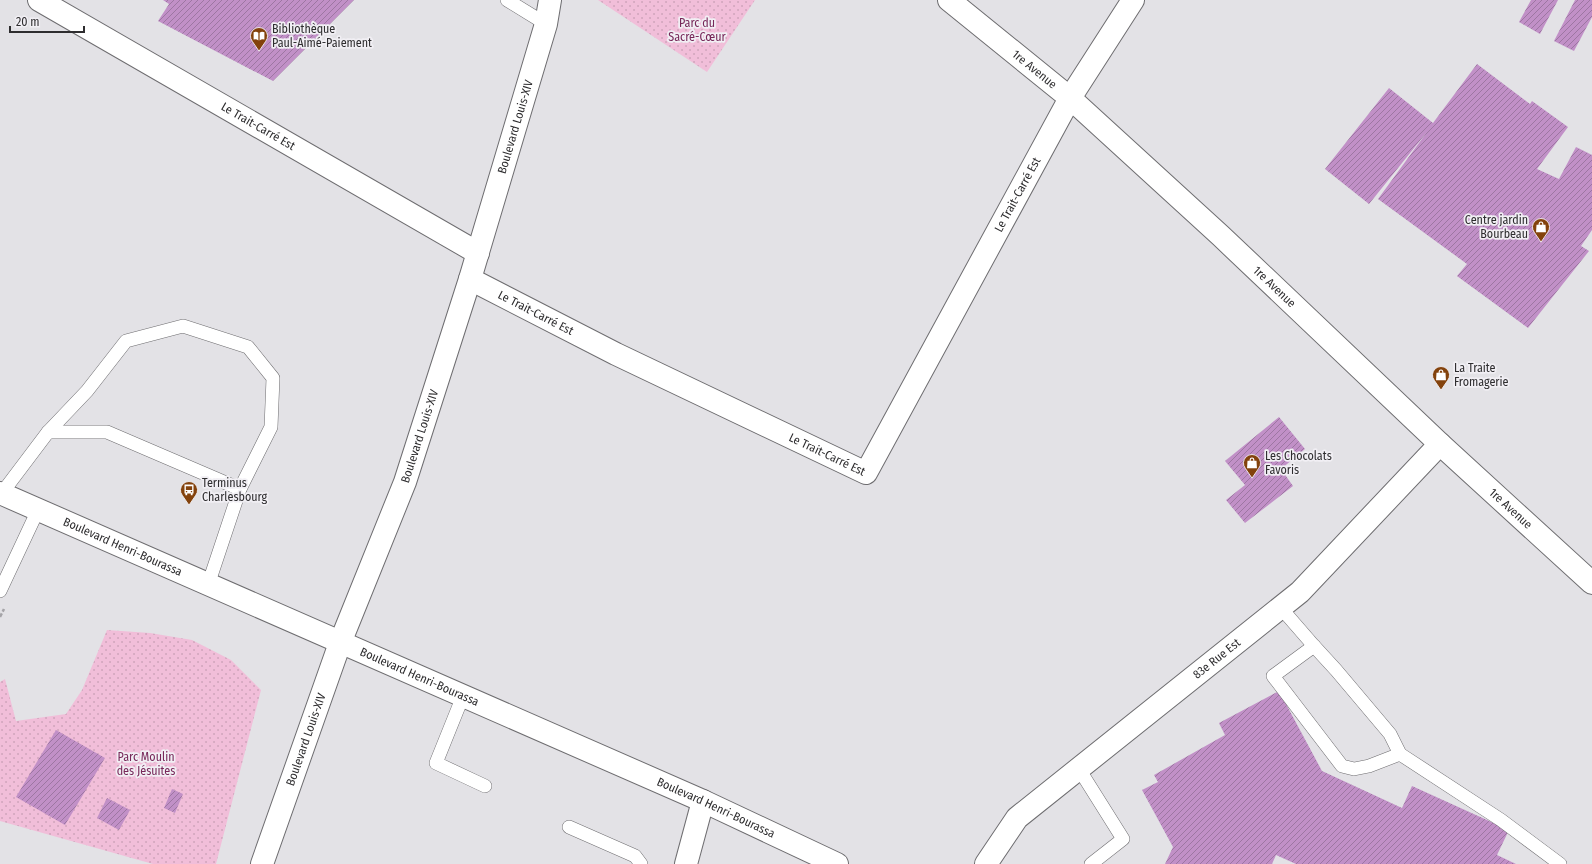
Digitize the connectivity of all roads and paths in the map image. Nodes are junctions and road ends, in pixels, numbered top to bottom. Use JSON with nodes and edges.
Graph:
{"nodes":[{"id":1,"x":39,"y":0,"type":"edge"},
{"id":2,"x":507,"y":0,"type":"edge"},
{"id":3,"x":550,"y":0,"type":"edge"},
{"id":4,"x":949,"y":0,"type":"edge"},
{"id":5,"x":1133,"y":0,"type":"edge"},
{"id":6,"x":546,"y":24,"type":"junction"},
{"id":7,"x":1070,"y":98,"type":"junction"},
{"id":8,"x":478,"y":253,"type":"junction"},
{"id":9,"x":470,"y":279,"type":"junction"},
{"id":10,"x":48,"y":432,"type":"junction"},
{"id":11,"x":1440,"y":444,"type":"junction"},
{"id":12,"x":240,"y":489,"type":"junction"},
{"id":13,"x":1,"y":493,"type":"edge"},
{"id":14,"x":38,"y":510,"type":"junction"},
{"id":15,"x":1592,"y":583,"type":"edge"},
{"id":16,"x":208,"y":585,"type":"junction"},
{"id":17,"x":0,"y":591,"type":"edge"},
{"id":18,"x":1281,"y":608,"type":"junction"},
{"id":19,"x":340,"y":643,"type":"junction"},
{"id":20,"x":1314,"y":646,"type":"junction"},
{"id":21,"x":463,"y":696,"type":"junction"},
{"id":22,"x":1400,"y":754,"type":"junction"},
{"id":23,"x":1079,"y":769,"type":"junction"},
{"id":24,"x":485,"y":786,"type":"dead end"},
{"id":25,"x":703,"y":801,"type":"junction"},
{"id":26,"x":568,"y":827,"type":"dead end"},
{"id":27,"x":262,"y":864,"type":"edge"},
{"id":28,"x":641,"y":864,"type":"edge"},
{"id":29,"x":686,"y":864,"type":"edge"},
{"id":30,"x":837,"y":864,"type":"edge"},
{"id":31,"x":986,"y":864,"type":"edge"},
{"id":32,"x":1091,"y":864,"type":"edge"},
{"id":33,"x":1560,"y":864,"type":"edge"}],
"edges":[{"from":1,"to":8,"type":"street","name":"Le Trait-Carré Est"},
{"from":2,"to":6,"type":"lane"},
{"from":3,"to":6,"type":"street","name":"Boulevard Louis-XIV"},
{"from":4,"to":7,"type":"street","name":"1re Avenue"},
{"from":5,"to":7,"type":"street"},
{"from":6,"to":8,"type":"street","name":"Boulevard Louis-XIV"},
{"from":7,"to":9,"type":"street","name":"Le Trait-Carré Est"},
{"from":7,"to":11,"type":"street","name":"1re Avenue"},
{"from":8,"to":9,"type":"street","name":"Boulevard Louis-XIV"},
{"from":9,"to":19,"type":"street","name":"Boulevard Louis-XIV"},
{"from":10,"to":12,"type":"lane"},
{"from":10,"to":12,"type":"lane"},
{"from":10,"to":13,"type":"lane"},
{"from":11,"to":15,"type":"street","name":"1re Avenue"},
{"from":11,"to":18,"type":"street","name":"83e Rue Est"},
{"from":12,"to":16,"type":"lane"},
{"from":13,"to":14,"type":"street","name":"Boulevard Henri-Bourassa"},
{"from":14,"to":16,"type":"street","name":"Boulevard Henri-Bourassa"},
{"from":14,"to":17,"type":"lane"},
{"from":16,"to":19,"type":"street","name":"Boulevard Henri-Bourassa"},
{"from":18,"to":20,"type":"lane"},
{"from":18,"to":23,"type":"street","name":"83e Rue Est"},
{"from":19,"to":21,"type":"street","name":"Boulevard Henri-Bourassa"},
{"from":19,"to":27,"type":"street","name":"Boulevard Louis-XIV"},
{"from":20,"to":22,"type":"lane"},
{"from":20,"to":22,"type":"lane"},
{"from":21,"to":24,"type":"lane"},
{"from":21,"to":25,"type":"street","name":"Boulevard Henri-Bourassa"},
{"from":22,"to":33,"type":"lane"},
{"from":23,"to":31,"type":"street","name":"83e Rue Est"},
{"from":23,"to":32,"type":"lane"},
{"from":25,"to":29,"type":"street"},
{"from":25,"to":30,"type":"street","name":"Boulevard Henri-Bourassa"},
{"from":26,"to":28,"type":"lane"}]}
